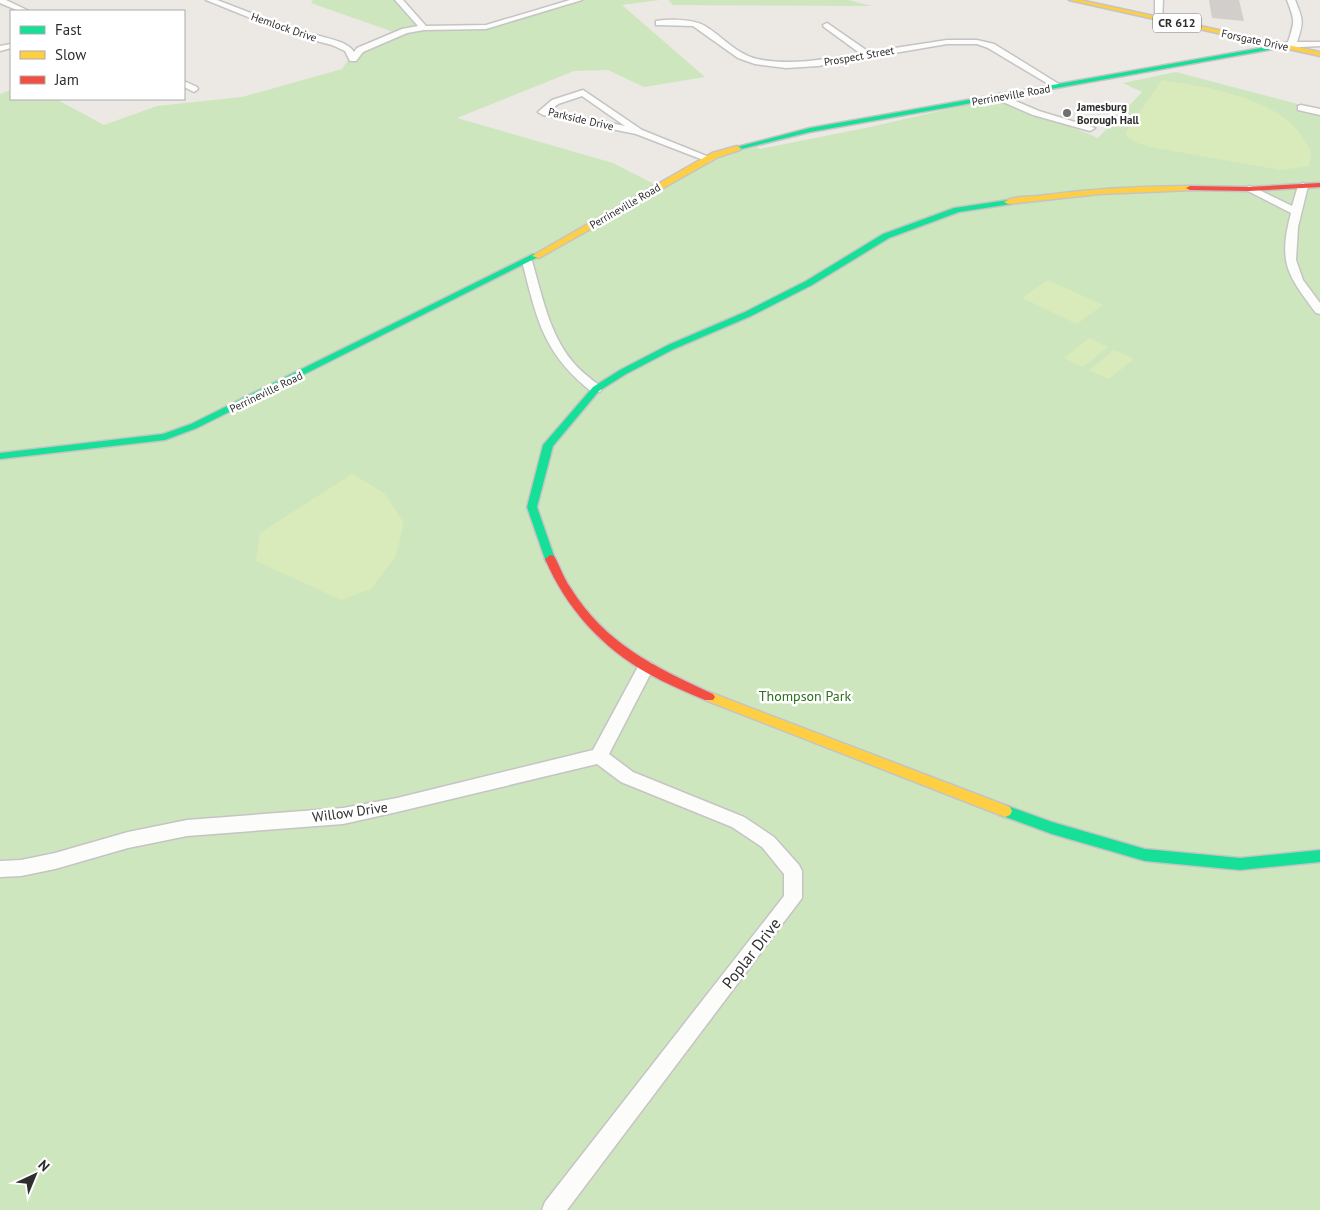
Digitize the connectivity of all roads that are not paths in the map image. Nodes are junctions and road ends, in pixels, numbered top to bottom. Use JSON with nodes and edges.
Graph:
{"nodes":[{"id":1,"x":0,"y":0,"type":"edge"},
{"id":2,"x":210,"y":0,"type":"edge"},
{"id":3,"x":399,"y":0,"type":"edge"},
{"id":4,"x":578,"y":0,"type":"edge"},
{"id":5,"x":1072,"y":0,"type":"edge"},
{"id":6,"x":1159,"y":0,"type":"edge"},
{"id":7,"x":1292,"y":0,"type":"edge"},
{"id":8,"x":23,"y":10,"type":"edge"},
{"id":9,"x":1160,"y":19,"type":"junction"},
{"id":10,"x":659,"y":23,"type":"dead end"},
{"id":11,"x":827,"y":25,"type":"dead end"},
{"id":12,"x":424,"y":28,"type":"junction"},
{"id":13,"x":1228,"y":34,"type":"junction"},
{"id":14,"x":1320,"y":44,"type":"edge"},
{"id":15,"x":1287,"y":45,"type":"junction"},
{"id":16,"x":868,"y":54,"type":"junction"},
{"id":17,"x":1241,"y":54,"type":"junction"},
{"id":18,"x":1320,"y":54,"type":"edge"},
{"id":19,"x":185,"y":84,"type":"edge"},
{"id":20,"x":1058,"y":86,"type":"junction"},
{"id":21,"x":194,"y":88,"type":"dead end"},
{"id":22,"x":999,"y":97,"type":"junction"},
{"id":23,"x":1301,"y":108,"type":"dead end"},
{"id":24,"x":1320,"y":112,"type":"edge"},
{"id":25,"x":1090,"y":128,"type":"dead end"},
{"id":26,"x":639,"y":132,"type":"junction"},
{"id":27,"x":709,"y":159,"type":"junction"},
{"id":28,"x":1320,"y":185,"type":"edge"},
{"id":29,"x":1303,"y":186,"type":"junction"},
{"id":30,"x":1249,"y":189,"type":"junction"},
{"id":31,"x":1295,"y":211,"type":"junction"},
{"id":32,"x":528,"y":261,"type":"junction"},
{"id":33,"x":1320,"y":311,"type":"edge"},
{"id":34,"x":596,"y":389,"type":"junction"},
{"id":35,"x":0,"y":456,"type":"edge"},
{"id":36,"x":646,"y":667,"type":"junction"},
{"id":37,"x":599,"y":756,"type":"junction"},
{"id":38,"x":1320,"y":856,"type":"edge"},
{"id":39,"x":0,"y":869,"type":"edge"},
{"id":40,"x":553,"y":1210,"type":"edge"}],
"edges":[{"from":1,"to":8,"type":"street"},
{"from":2,"to":12,"type":"street","name":"Hemlock Drive"},
{"from":3,"to":12,"type":"street"},
{"from":4,"to":12,"type":"street"},
{"from":5,"to":9,"type":"street","name":"Forsgate Drive","number":"CR 612"},
{"from":6,"to":9,"type":"street"},
{"from":7,"to":15,"type":"street"},
{"from":9,"to":13,"type":"street","name":"Forsgate Drive","number":"CR 612"},
{"from":10,"to":16,"type":"street","name":"Prospect Street"},
{"from":11,"to":16,"type":"street"},
{"from":13,"to":15,"type":"street","name":"Forsgate Drive","number":"CR 612"},
{"from":13,"to":17,"type":"street"},
{"from":14,"to":15,"type":"street"},
{"from":15,"to":17,"type":"street","name":"Perrineville Road"},
{"from":15,"to":18,"type":"street","name":"Forsgate Drive","number":"CR 612"},
{"from":16,"to":20,"type":"street","name":"Prospect Street"},
{"from":17,"to":20,"type":"street","name":"Perrineville Road"},
{"from":19,"to":21,"type":"street"},
{"from":20,"to":22,"type":"street","name":"Perrineville Road"},
{"from":22,"to":25,"type":"street"},
{"from":22,"to":27,"type":"street","name":"Perrineville Road"},
{"from":23,"to":24,"type":"street"},
{"from":26,"to":26,"type":"street","name":"Parkside Drive"},
{"from":26,"to":27,"type":"street","name":"Parkside Drive"},
{"from":27,"to":32,"type":"street","name":"Perrineville Road"},
{"from":28,"to":29,"type":"street"},
{"from":29,"to":30,"type":"street"},
{"from":29,"to":31,"type":"street"},
{"from":30,"to":31,"type":"street"},
{"from":30,"to":34,"type":"street"},
{"from":31,"to":33,"type":"street"},
{"from":32,"to":34,"type":"street"},
{"from":32,"to":35,"type":"street","name":"Perrineville Road"},
{"from":34,"to":36,"type":"street"},
{"from":36,"to":37,"type":"street"},
{"from":36,"to":38,"type":"street"},
{"from":37,"to":39,"type":"street","name":"Willow Drive"},
{"from":37,"to":40,"type":"street","name":"Poplar Drive"}]}
